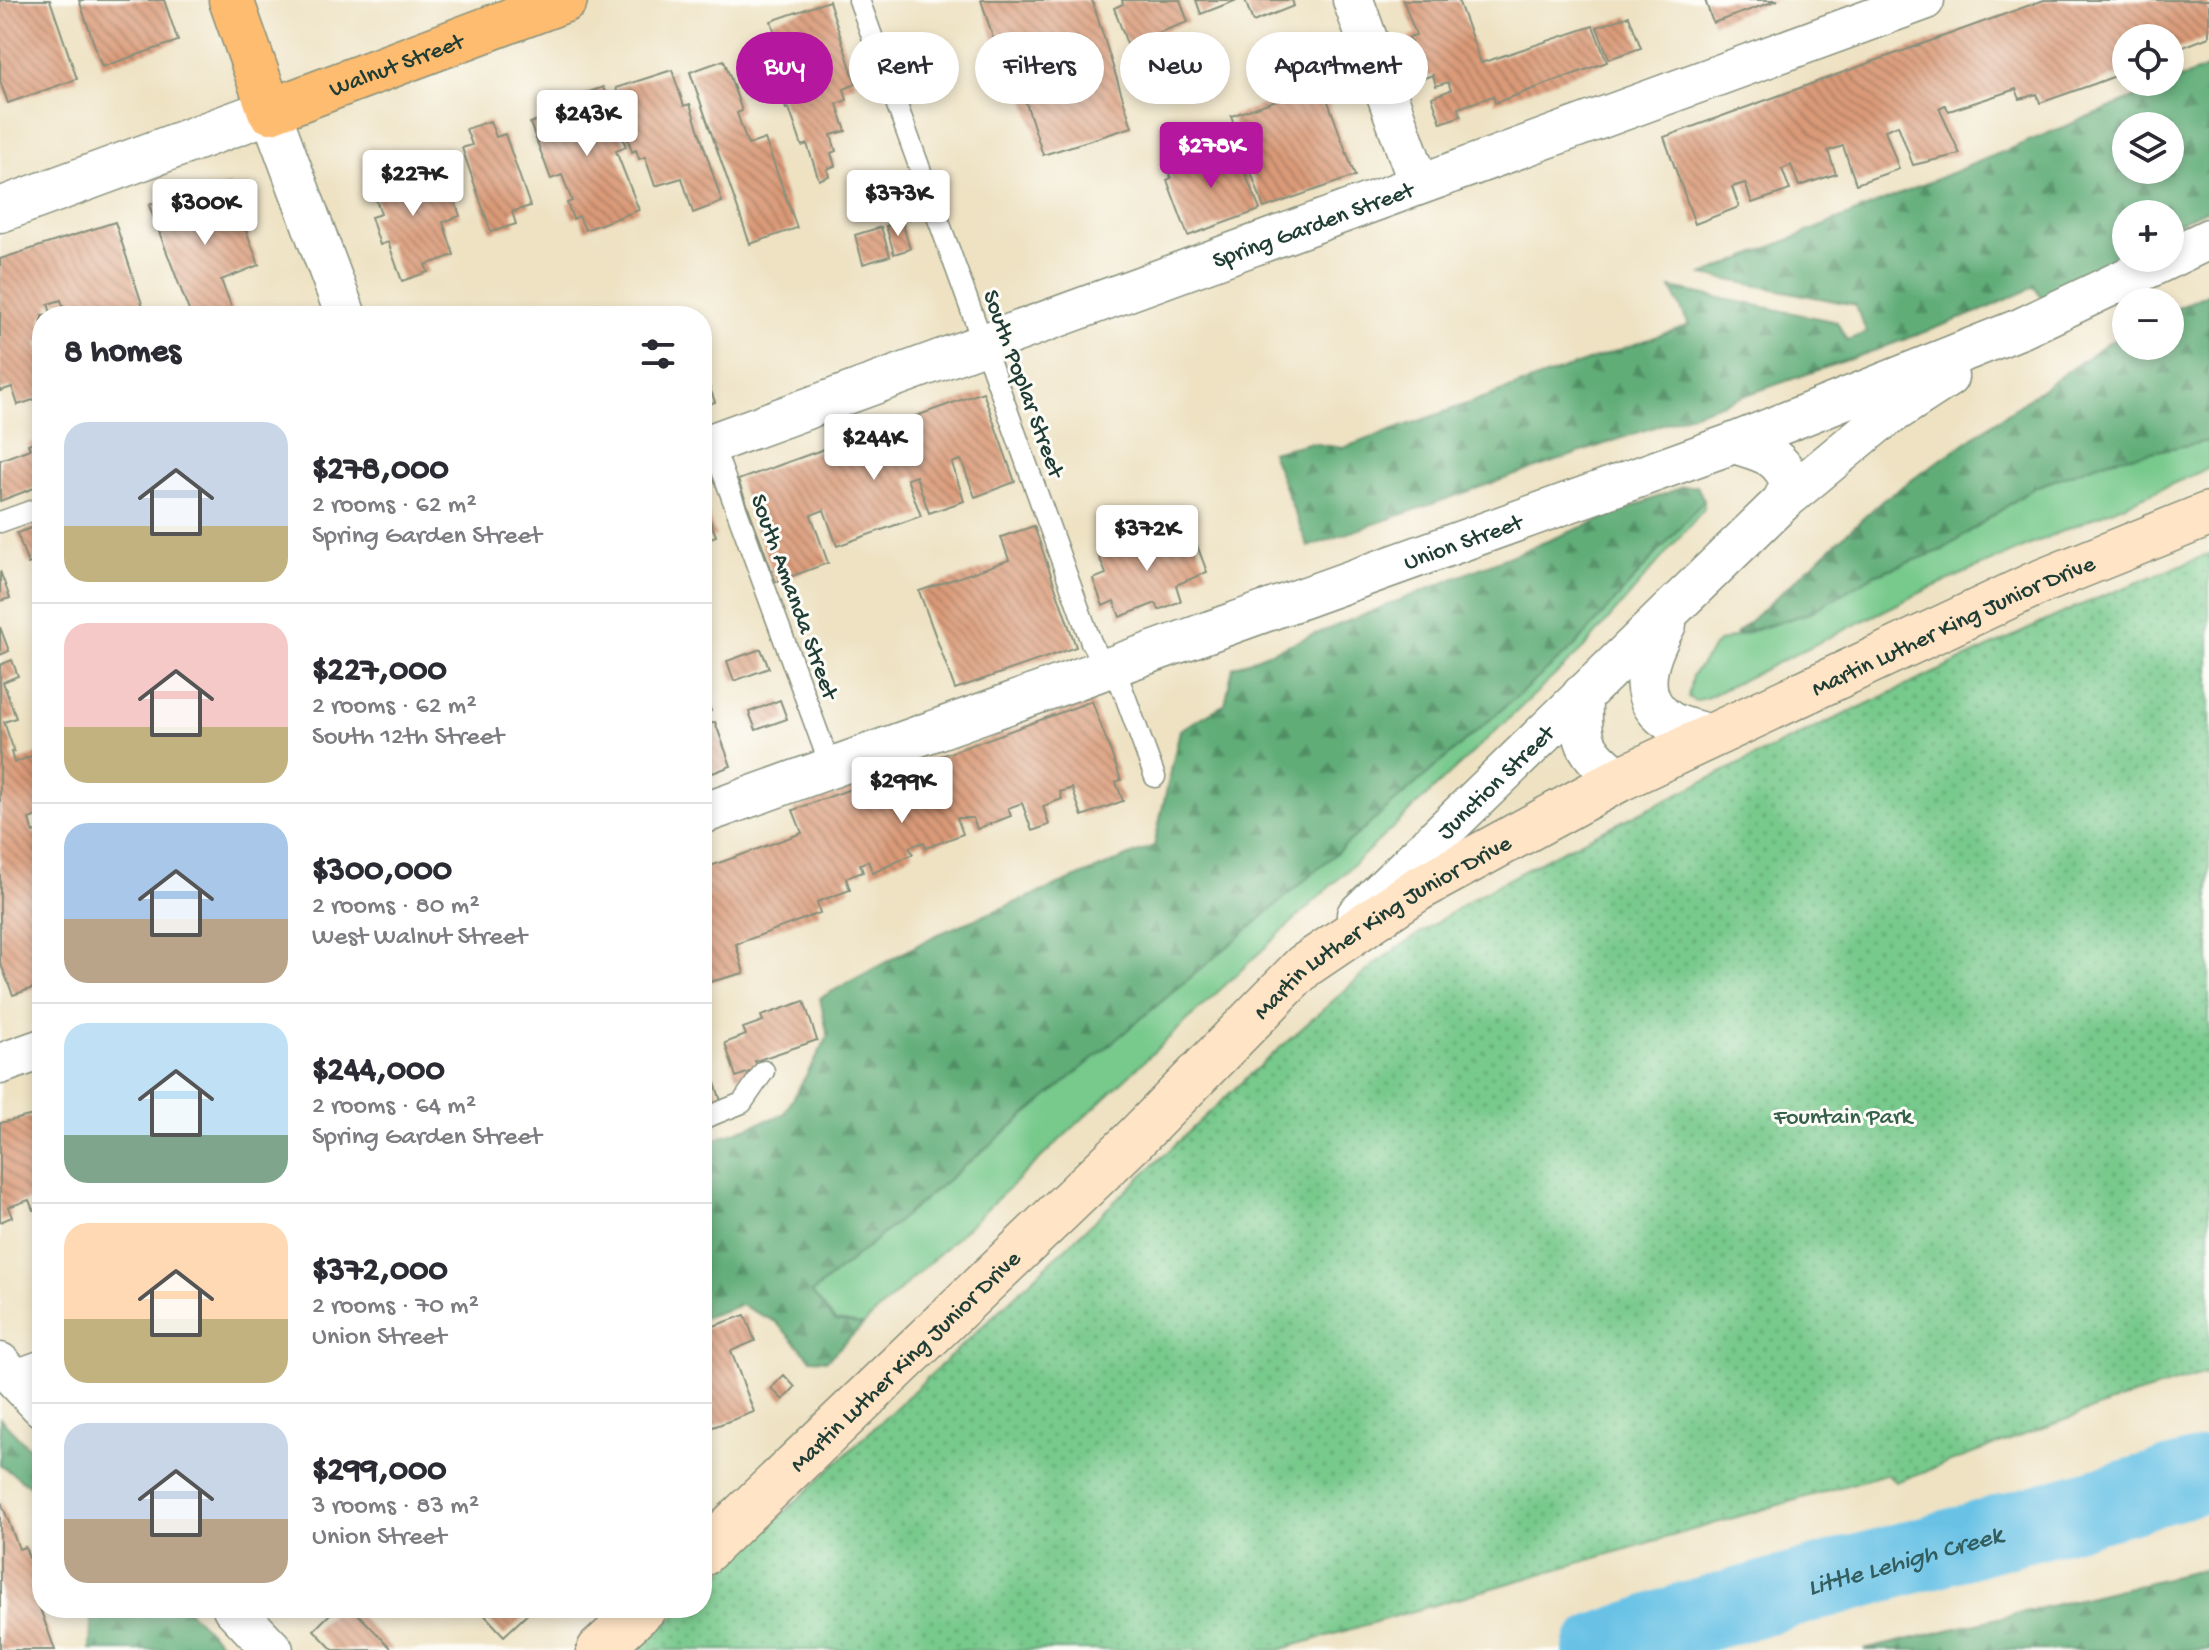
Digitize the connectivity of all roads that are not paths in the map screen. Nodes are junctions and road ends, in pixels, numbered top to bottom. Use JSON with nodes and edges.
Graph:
{"nodes":[{"id":1,"x":231,"y":0,"type":"edge"},
{"id":2,"x":565,"y":0,"type":"edge"},
{"id":3,"x":859,"y":0,"type":"edge"},
{"id":4,"x":1353,"y":0,"type":"edge"},
{"id":5,"x":1909,"y":3,"type":"edge"},
{"id":6,"x":270,"y":111,"type":"junction"},
{"id":7,"x":1419,"y":184,"type":"junction"},
{"id":8,"x":0,"y":210,"type":"edge"},
{"id":9,"x":2209,"y":239,"type":"edge"},
{"id":10,"x":342,"y":306,"type":"edge"},
{"id":11,"x":2022,"y":328,"type":"junction"},
{"id":12,"x":983,"y":344,"type":"junction"},
{"id":13,"x":712,"y":443,"type":"edge"},
{"id":14,"x":1734,"y":443,"type":"junction"},
{"id":15,"x":712,"y":458,"type":"edge"},
{"id":16,"x":1782,"y":502,"type":"junction"},
{"id":17,"x":32,"y":511,"type":"edge"},
{"id":18,"x":2209,"y":514,"type":"edge"},
{"id":19,"x":0,"y":522,"type":"edge"},
{"id":20,"x":1676,"y":606,"type":"junction"},
{"id":21,"x":1106,"y":670,"type":"junction"},
{"id":22,"x":1582,"y":695,"type":"junction"},
{"id":23,"x":1711,"y":735,"type":"junction"},
{"id":24,"x":831,"y":768,"type":"junction"},
{"id":25,"x":1155,"y":777,"type":"dead end"},
{"id":26,"x":1620,"y":779,"type":"junction"},
{"id":27,"x":712,"y":810,"type":"edge"},
{"id":28,"x":1304,"y":966,"type":"junction"},
{"id":29,"x":32,"y":1052,"type":"edge"},
{"id":30,"x":1,"y":1062,"type":"edge"},
{"id":31,"x":764,"y":1071,"type":"dead end"},
{"id":32,"x":712,"y":1115,"type":"edge"},
{"id":33,"x":17,"y":1365,"type":"edge"},
{"id":34,"x":32,"y":1390,"type":"edge"},
{"id":35,"x":712,"y":1544,"type":"edge"},
{"id":36,"x":243,"y":1618,"type":"edge"},
{"id":37,"x":633,"y":1618,"type":"edge"},
{"id":38,"x":273,"y":1650,"type":"edge"},
{"id":39,"x":599,"y":1650,"type":"edge"}],
"edges":[{"from":1,"to":6,"type":"main road"},
{"from":2,"to":6,"type":"main road","name":"Walnut Street"},
{"from":3,"to":12,"type":"lane","name":"South Poplar Street"},
{"from":4,"to":7,"type":"street"},
{"from":5,"to":7,"type":"street","name":"Spring Garden Street"},
{"from":6,"to":8,"type":"street"},
{"from":6,"to":10,"type":"street"},
{"from":7,"to":12,"type":"street","name":"Spring Garden Street"},
{"from":9,"to":11,"type":"street","name":"Union Street"},
{"from":11,"to":14,"type":"street","name":"Union Street"},
{"from":11,"to":16,"type":"street","name":"Junction Street"},
{"from":12,"to":13,"type":"street","name":"Spring Garden Street"},
{"from":12,"to":21,"type":"lane","name":"South Poplar Street"},
{"from":14,"to":16,"type":"street"},
{"from":14,"to":21,"type":"street","name":"Union Street"},
{"from":15,"to":24,"type":"lane","name":"South Amanda Street"},
{"from":16,"to":20,"type":"street","name":"Junction Street"},
{"from":17,"to":19,"type":"lane"},
{"from":18,"to":23,"type":"main road","name":"Martin Luther King Junior Drive"},
{"from":20,"to":22,"type":"street","name":"Junction Street"},
{"from":20,"to":23,"type":"street","name":"Junction Street"},
{"from":21,"to":24,"type":"street","name":"Union Street"},
{"from":21,"to":25,"type":"lane","name":"South Poplar Street"},
{"from":22,"to":26,"type":"street","name":"Junction Street"},
{"from":22,"to":28,"type":"street","name":"Junction Street"},
{"from":23,"to":26,"type":"main road","name":"Martin Luther King Junior Drive"},
{"from":24,"to":27,"type":"street","name":"Union Street"},
{"from":26,"to":28,"type":"main road","name":"Martin Luther King Junior Drive"},
{"from":28,"to":35,"type":"main road","name":"Martin Luther King Junior Drive"},
{"from":29,"to":30,"type":"street"},
{"from":31,"to":32,"type":"lane"},
{"from":33,"to":34,"type":"street"},
{"from":36,"to":38,"type":"street"},
{"from":37,"to":39,"type":"main road"}]}
